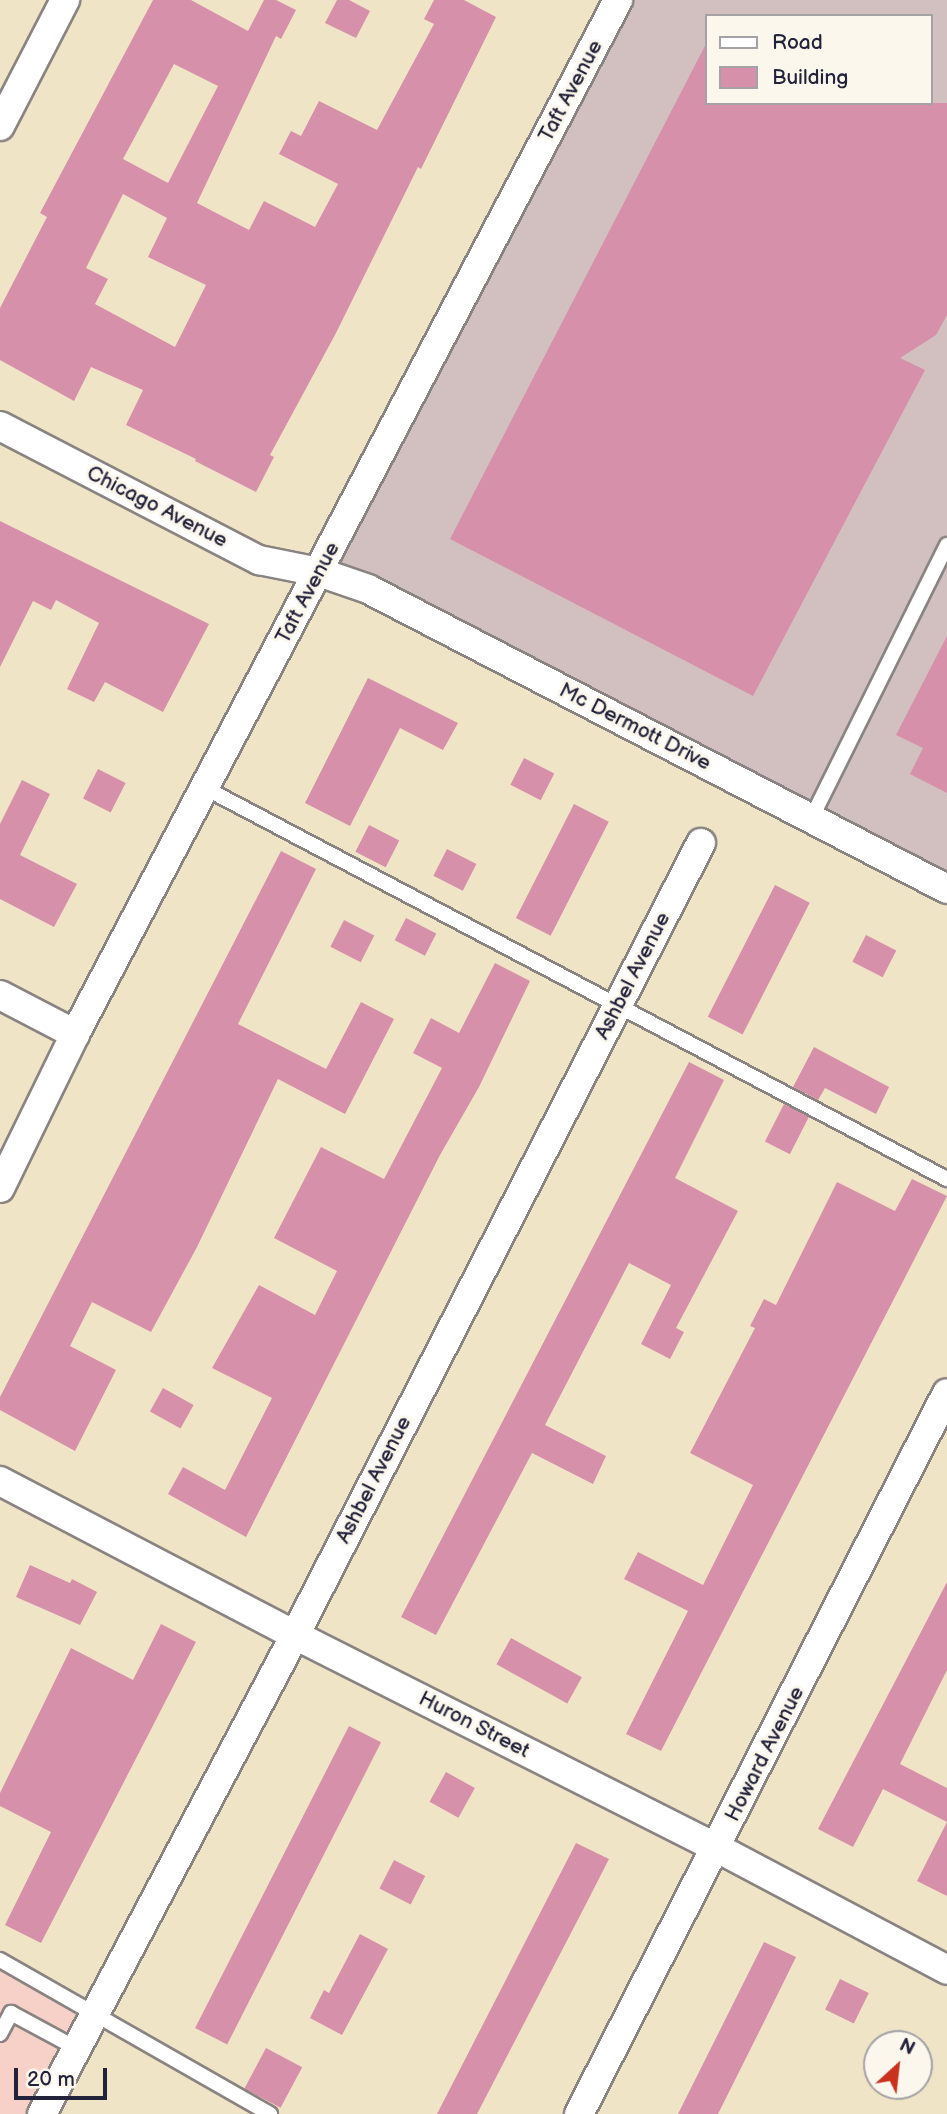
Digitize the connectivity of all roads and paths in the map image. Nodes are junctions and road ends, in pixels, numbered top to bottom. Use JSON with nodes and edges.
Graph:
{"nodes":[{"id":1,"x":65,"y":0,"type":"edge"},
{"id":2,"x":618,"y":0,"type":"edge"},
{"id":3,"x":0,"y":126,"type":"edge"},
{"id":4,"x":0,"y":426,"type":"edge"},
{"id":5,"x":947,"y":545,"type":"edge"},
{"id":6,"x":319,"y":572,"type":"junction"},
{"id":7,"x":205,"y":788,"type":"junction"},
{"id":8,"x":811,"y":818,"type":"junction"},
{"id":9,"x":701,"y":843,"type":"dead end"},
{"id":10,"x":947,"y":889,"type":"edge"},
{"id":11,"x":0,"y":995,"type":"edge"},
{"id":12,"x":617,"y":1007,"type":"junction"},
{"id":13,"x":75,"y":1034,"type":"junction"},
{"id":14,"x":947,"y":1179,"type":"edge"},
{"id":15,"x":0,"y":1188,"type":"edge"},
{"id":16,"x":947,"y":1393,"type":"edge"},
{"id":17,"x":0,"y":1481,"type":"edge"},
{"id":18,"x":295,"y":1635,"type":"junction"},
{"id":19,"x":718,"y":1848,"type":"junction"},
{"id":20,"x":0,"y":1960,"type":"edge"},
{"id":21,"x":947,"y":1970,"type":"edge"},
{"id":22,"x":95,"y":2014,"type":"junction"},
{"id":23,"x":0,"y":2034,"type":"edge"},
{"id":24,"x":76,"y":2048,"type":"junction"},
{"id":25,"x":41,"y":2114,"type":"edge"},
{"id":26,"x":270,"y":2114,"type":"edge"},
{"id":27,"x":579,"y":2114,"type":"edge"}],
"edges":[{"from":1,"to":3,"type":"street"},
{"from":2,"to":6,"type":"street","name":"Taft Avenue"},
{"from":4,"to":6,"type":"street","name":"Chicago Avenue"},
{"from":5,"to":8,"type":"lane"},
{"from":6,"to":7,"type":"street","name":"Taft Avenue"},
{"from":6,"to":8,"type":"street","name":"Mc Dermott Drive"},
{"from":7,"to":12,"type":"lane"},
{"from":7,"to":13,"type":"street","name":"Taft Avenue"},
{"from":8,"to":10,"type":"street","name":"Mc Dermott Drive"},
{"from":9,"to":12,"type":"street","name":"Ashbel Avenue"},
{"from":11,"to":13,"type":"street"},
{"from":12,"to":14,"type":"lane"},
{"from":12,"to":18,"type":"street","name":"Ashbel Avenue"},
{"from":13,"to":15,"type":"street","name":"Taft Avenue"},
{"from":16,"to":19,"type":"street","name":"Howard Avenue"},
{"from":17,"to":18,"type":"street","name":"Huron Street"},
{"from":18,"to":19,"type":"street","name":"Huron Street"},
{"from":18,"to":22,"type":"street","name":"Ashbel Avenue"},
{"from":19,"to":21,"type":"street","name":"Huron Street"},
{"from":19,"to":27,"type":"street","name":"Howard Avenue"},
{"from":20,"to":22,"type":"lane"},
{"from":22,"to":24,"type":"street","name":"Ashbel Avenue"},
{"from":22,"to":26,"type":"lane"},
{"from":23,"to":24,"type":"lane"},
{"from":24,"to":25,"type":"street","name":"Ashbel Avenue"}]}
